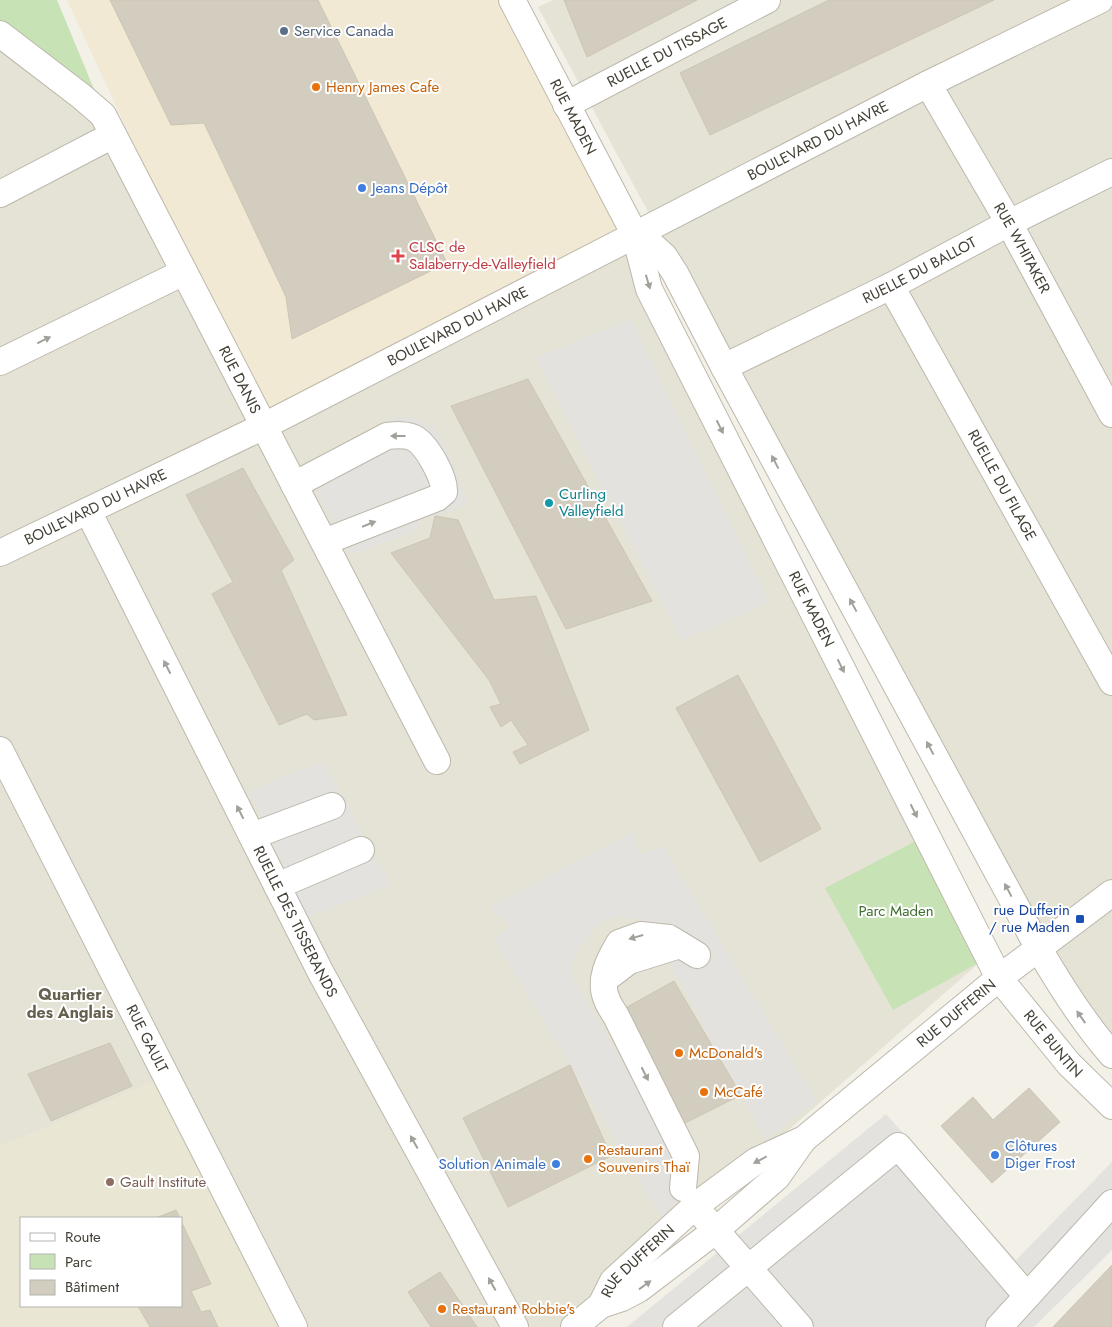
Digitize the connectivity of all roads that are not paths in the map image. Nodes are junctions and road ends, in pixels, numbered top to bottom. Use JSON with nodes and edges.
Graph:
{"nodes":[{"id":1,"x":512,"y":0,"type":"edge"},
{"id":2,"x":767,"y":0,"type":"edge"},
{"id":3,"x":1100,"y":0,"type":"edge"},
{"id":4,"x":1069,"y":7,"type":"edge"},
{"id":5,"x":0,"y":34,"type":"edge"},
{"id":6,"x":928,"y":84,"type":"junction"},
{"id":7,"x":566,"y":105,"type":"junction"},
{"id":8,"x":113,"y":135,"type":"junction"},
{"id":9,"x":1112,"y":172,"type":"edge"},
{"id":10,"x":0,"y":194,"type":"edge"},
{"id":11,"x":1009,"y":223,"type":"junction"},
{"id":12,"x":635,"y":235,"type":"junction"},
{"id":13,"x":184,"y":272,"type":"junction"},
{"id":14,"x":891,"y":286,"type":"junction"},
{"id":15,"x":0,"y":362,"type":"edge"},
{"id":16,"x":724,"y":367,"type":"junction"},
{"id":17,"x":1112,"y":414,"type":"edge"},
{"id":18,"x":264,"y":426,"type":"junction"},
{"id":19,"x":294,"y":485,"type":"junction"},
{"id":20,"x":88,"y":510,"type":"junction"},
{"id":21,"x":324,"y":542,"type":"junction"},
{"id":22,"x":0,"y":553,"type":"edge"},
{"id":23,"x":1112,"y":682,"type":"edge"},
{"id":24,"x":0,"y":750,"type":"edge"},
{"id":25,"x":437,"y":761,"type":"dead end"},
{"id":26,"x":332,"y":806,"type":"dead end"},
{"id":27,"x":252,"y":836,"type":"junction"},
{"id":28,"x":361,"y":850,"type":"dead end"},
{"id":29,"x":277,"y":886,"type":"junction"},
{"id":30,"x":1112,"y":893,"type":"edge"},
{"id":31,"x":1039,"y":948,"type":"junction"},
{"id":32,"x":688,"y":950,"type":"dead end"},
{"id":33,"x":998,"y":978,"type":"junction"},
{"id":34,"x":1112,"y":1055,"type":"edge"},
{"id":35,"x":1112,"y":1106,"type":"edge"},
{"id":36,"x":804,"y":1139,"type":"junction"},
{"id":37,"x":689,"y":1197,"type":"junction"},
{"id":38,"x":1112,"y":1203,"type":"edge"},
{"id":39,"x":715,"y":1231,"type":"junction"},
{"id":40,"x":748,"y":1268,"type":"junction"},
{"id":41,"x":1027,"y":1296,"type":"junction"},
{"id":42,"x":601,"y":1305,"type":"junction"},
{"id":43,"x":294,"y":1327,"type":"edge"},
{"id":44,"x":515,"y":1327,"type":"edge"},
{"id":45,"x":574,"y":1327,"type":"edge"},
{"id":46,"x":676,"y":1327,"type":"edge"},
{"id":47,"x":800,"y":1327,"type":"edge"},
{"id":48,"x":999,"y":1327,"type":"edge"}],
"edges":[{"from":1,"to":7,"type":"street","name":"RUE MADEN"},
{"from":2,"to":7,"type":"street","name":"RUELLE DU TISSAGE"},
{"from":3,"to":4,"type":"street","name":"BOULEVARD DU HAVRE"},
{"from":4,"to":6,"type":"street","name":"BOULEVARD DU HAVRE"},
{"from":5,"to":8,"type":"street","name":"RUE DANIS"},
{"from":6,"to":11,"type":"street","name":"RUE WHITAKER"},
{"from":6,"to":12,"type":"street","name":"BOULEVARD DU HAVRE"},
{"from":7,"to":12,"type":"street","name":"RUE MADEN"},
{"from":8,"to":10,"type":"street"},
{"from":8,"to":13,"type":"street","name":"RUE DANIS"},
{"from":9,"to":11,"type":"street","name":"RUELLE DU BALLOT"},
{"from":11,"to":14,"type":"street","name":"RUELLE DU BALLOT"},
{"from":11,"to":17,"type":"street","name":"RUE WHITAKER"},
{"from":12,"to":16,"type":"street","name":"RUE MADEN"},
{"from":12,"to":18,"type":"street","name":"BOULEVARD DU HAVRE"},
{"from":12,"to":33,"type":"street","name":"RUE MADEN","one_way":true},
{"from":15,"to":13,"type":"street","one_way":true},
{"from":13,"to":18,"type":"street","name":"RUE DANIS"},
{"from":14,"to":16,"type":"street","name":"RUELLE DU BALLOT"},
{"from":14,"to":23,"type":"street","name":"RUELLE DU FILAGE"},
{"from":31,"to":16,"type":"street","name":"RUE MADEN","one_way":true},
{"from":18,"to":19,"type":"street","name":"RUE DANIS"},
{"from":18,"to":20,"type":"street","name":"BOULEVARD DU HAVRE"},
{"from":19,"to":21,"type":"street","name":"RUE DANIS"},
{"from":21,"to":19,"type":"street","one_way":true},
{"from":20,"to":22,"type":"street","name":"BOULEVARD DU HAVRE"},
{"from":27,"to":20,"type":"street","name":"RUELLE DES TISSERANDS","one_way":true},
{"from":21,"to":25,"type":"street","name":"RUE DANIS"},
{"from":24,"to":43,"type":"street","name":"RUE GAULT"},
{"from":26,"to":27,"type":"street"},
{"from":27,"to":29,"type":"street","name":"RUELLE DES TISSERANDS"},
{"from":28,"to":29,"type":"street"},
{"from":44,"to":29,"type":"street","name":"RUELLE DES TISSERANDS","one_way":true},
{"from":30,"to":31,"type":"street","name":"RUE DUFFERIN"},
{"from":31,"to":33,"type":"street","name":"RUE DUFFERIN"},
{"from":34,"to":31,"type":"street","one_way":true},
{"from":32,"to":37,"type":"street","one_way":true},
{"from":33,"to":35,"type":"street","name":"RUE BUNTIN"},
{"from":33,"to":36,"type":"street","name":"RUE DUFFERIN"},
{"from":36,"to":37,"type":"street","name":"RUE DUFFERIN","one_way":true},
{"from":36,"to":39,"type":"street","name":"RUE DUFFERIN"},
{"from":37,"to":39,"type":"street"},
{"from":37,"to":42,"type":"street","name":"RUE DUFFERIN"},
{"from":38,"to":41,"type":"street"},
{"from":39,"to":40,"type":"street"},
{"from":42,"to":39,"type":"street","name":"RUE DUFFERIN","one_way":true},
{"from":40,"to":41,"type":"street"},
{"from":40,"to":46,"type":"street"},
{"from":40,"to":47,"type":"street"},
{"from":41,"to":48,"type":"street"},
{"from":42,"to":45,"type":"street","name":"RUE DUFFERIN"}]}
